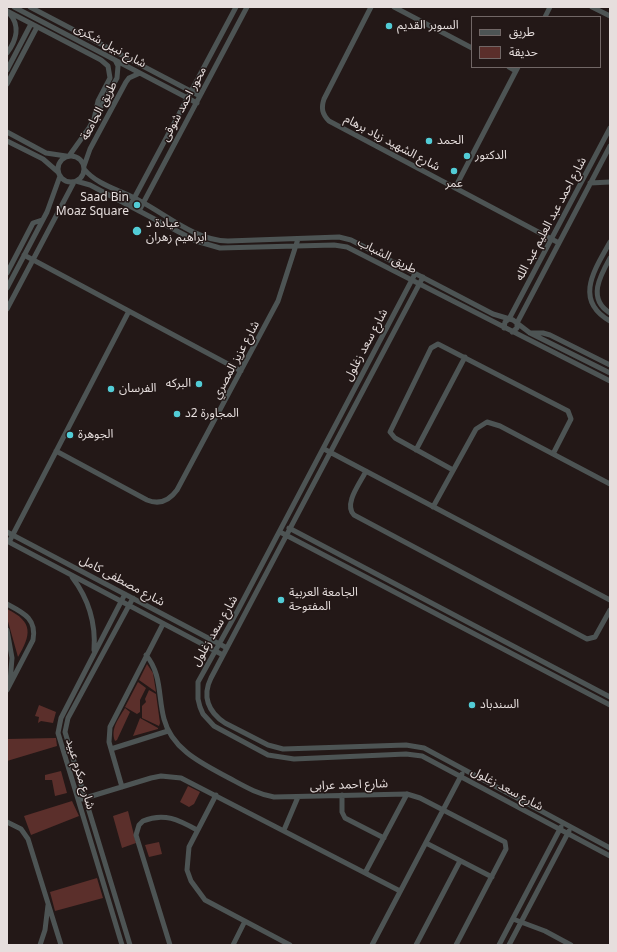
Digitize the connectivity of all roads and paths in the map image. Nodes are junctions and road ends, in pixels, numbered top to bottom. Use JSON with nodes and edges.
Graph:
{"nodes":[{"id":1,"x":14,"y":7,"type":"edge"},
{"id":2,"x":30,"y":7,"type":"edge"},
{"id":3,"x":236,"y":7,"type":"edge"},
{"id":4,"x":247,"y":7,"type":"edge"},
{"id":5,"x":372,"y":7,"type":"edge"},
{"id":6,"x":394,"y":7,"type":"edge"},
{"id":7,"x":550,"y":7,"type":"edge"},
{"id":8,"x":592,"y":7,"type":"edge"},
{"id":9,"x":7,"y":11,"type":"edge"},
{"id":10,"x":545,"y":16,"type":"edge"},
{"id":11,"x":610,"y":16,"type":"edge"},
{"id":12,"x":31,"y":24,"type":"junction"},
{"id":13,"x":37,"y":27,"type":"junction"},
{"id":14,"x":64,"y":33,"type":"junction"},
{"id":15,"x":60,"y":39,"type":"junction"},
{"id":16,"x":471,"y":47,"type":"edge"},
{"id":17,"x":16,"y":53,"type":"junction"},
{"id":18,"x":7,"y":54,"type":"edge"},
{"id":19,"x":22,"y":56,"type":"junction"},
{"id":20,"x":115,"y":60,"type":"junction"},
{"id":21,"x":517,"y":69,"type":"edge"},
{"id":22,"x":7,"y":70,"type":"edge"},
{"id":23,"x":140,"y":73,"type":"junction"},
{"id":24,"x":159,"y":74,"type":"junction"},
{"id":25,"x":117,"y":78,"type":"junction"},
{"id":26,"x":156,"y":81,"type":"junction"},
{"id":27,"x":126,"y":82,"type":"junction"},
{"id":28,"x":7,"y":84,"type":"edge"},
{"id":29,"x":192,"y":91,"type":"junction"},
{"id":30,"x":200,"y":96,"type":"junction"},
{"id":31,"x":188,"y":98,"type":"junction"},
{"id":32,"x":197,"y":103,"type":"junction"},
{"id":33,"x":94,"y":119,"type":"junction"},
{"id":34,"x":610,"y":128,"type":"edge"},
{"id":35,"x":7,"y":132,"type":"edge"},
{"id":36,"x":7,"y":140,"type":"edge"},
{"id":37,"x":610,"y":148,"type":"edge"},
{"id":38,"x":68,"y":156,"type":"junction"},
{"id":39,"x":84,"y":167,"type":"junction"},
{"id":40,"x":59,"y":174,"type":"junction"},
{"id":41,"x":75,"y":181,"type":"junction"},
{"id":42,"x":610,"y":182,"type":"edge"},
{"id":43,"x":590,"y":184,"type":"junction"},
{"id":44,"x":454,"y":188,"type":"junction"},
{"id":45,"x":135,"y":198,"type":"junction"},
{"id":46,"x":144,"y":203,"type":"junction"},
{"id":47,"x":130,"y":206,"type":"junction"},
{"id":48,"x":139,"y":211,"type":"junction"},
{"id":49,"x":42,"y":220,"type":"junction"},
{"id":50,"x":298,"y":239,"type":"junction"},
{"id":51,"x":551,"y":239,"type":"junction"},
{"id":52,"x":610,"y":242,"type":"edge"},
{"id":53,"x":559,"y":243,"type":"junction"},
{"id":54,"x":296,"y":246,"type":"junction"},
{"id":55,"x":24,"y":254,"type":"junction"},
{"id":56,"x":610,"y":258,"type":"edge"},
{"id":57,"x":33,"y":259,"type":"junction"},
{"id":58,"x":7,"y":273,"type":"edge"},
{"id":59,"x":415,"y":274,"type":"junction"},
{"id":60,"x":423,"y":278,"type":"junction"},
{"id":61,"x":412,"y":280,"type":"junction"},
{"id":62,"x":419,"y":284,"type":"junction"},
{"id":63,"x":7,"y":288,"type":"edge"},
{"id":64,"x":7,"y":309,"type":"edge"},
{"id":65,"x":129,"y":311,"type":"junction"},
{"id":66,"x":610,"y":313,"type":"edge"},
{"id":67,"x":509,"y":319,"type":"junction"},
{"id":68,"x":610,"y":321,"type":"edge"},
{"id":69,"x":517,"y":323,"type":"junction"},
{"id":70,"x":504,"y":328,"type":"junction"},
{"id":71,"x":512,"y":332,"type":"junction"},
{"id":72,"x":530,"y":333,"type":"junction"},
{"id":73,"x":465,"y":357,"type":"junction"},
{"id":74,"x":610,"y":365,"type":"edge"},
{"id":75,"x":241,"y":371,"type":"junction"},
{"id":76,"x":610,"y":373,"type":"edge"},
{"id":77,"x":610,"y":381,"type":"edge"},
{"id":78,"x":324,"y":449,"type":"junction"},
{"id":79,"x":416,"y":450,"type":"junction"},
{"id":80,"x":56,"y":451,"type":"junction"},
{"id":81,"x":330,"y":452,"type":"junction"},
{"id":82,"x":553,"y":454,"type":"junction"},
{"id":83,"x":453,"y":470,"type":"junction"},
{"id":84,"x":366,"y":471,"type":"junction"},
{"id":85,"x":609,"y":481,"type":"edge"},
{"id":86,"x":433,"y":506,"type":"junction"},
{"id":87,"x":284,"y":525,"type":"junction"},
{"id":88,"x":290,"y":528,"type":"junction"},
{"id":89,"x":7,"y":532,"type":"edge"},
{"id":90,"x":280,"y":532,"type":"junction"},
{"id":91,"x":12,"y":535,"type":"junction"},
{"id":92,"x":287,"y":535,"type":"junction"},
{"id":93,"x":8,"y":542,"type":"edge"},
{"id":94,"x":70,"y":575,"type":"junction"},
{"id":95,"x":388,"y":580,"type":"junction"},
{"id":96,"x":385,"y":587,"type":"junction"},
{"id":97,"x":125,"y":594,"type":"junction"},
{"id":98,"x":132,"y":598,"type":"junction"},
{"id":99,"x":610,"y":600,"type":"edge"},
{"id":100,"x":121,"y":601,"type":"junction"},
{"id":101,"x":7,"y":604,"type":"edge"},
{"id":102,"x":128,"y":606,"type":"junction"},
{"id":103,"x":610,"y":610,"type":"edge"},
{"id":104,"x":163,"y":624,"type":"junction"},
{"id":105,"x":7,"y":630,"type":"edge"},
{"id":106,"x":211,"y":639,"type":"junction"},
{"id":107,"x":220,"y":644,"type":"junction"},
{"id":108,"x":207,"y":647,"type":"junction"},
{"id":109,"x":227,"y":648,"type":"junction"},
{"id":110,"x":215,"y":651,"type":"junction"},
{"id":111,"x":93,"y":653,"type":"junction"},
{"id":112,"x":146,"y":655,"type":"junction"},
{"id":113,"x":223,"y":656,"type":"junction"},
{"id":114,"x":8,"y":687,"type":"edge"},
{"id":115,"x":609,"y":701,"type":"edge"},
{"id":116,"x":168,"y":731,"type":"junction"},
{"id":117,"x":327,"y":748,"type":"junction"},
{"id":118,"x":111,"y":749,"type":"junction"},
{"id":119,"x":310,"y":749,"type":"junction"},
{"id":120,"x":327,"y":757,"type":"junction"},
{"id":121,"x":308,"y":758,"type":"junction"},
{"id":122,"x":465,"y":769,"type":"junction"},
{"id":123,"x":461,"y":776,"type":"junction"},
{"id":124,"x":122,"y":787,"type":"junction"},
{"id":125,"x":407,"y":794,"type":"junction"},
{"id":126,"x":216,"y":795,"type":"junction"},
{"id":127,"x":342,"y":795,"type":"junction"},
{"id":128,"x":298,"y":797,"type":"junction"},
{"id":129,"x":84,"y":798,"type":"junction"},
{"id":130,"x":77,"y":800,"type":"junction"},
{"id":131,"x":443,"y":810,"type":"junction"},
{"id":132,"x":7,"y":822,"type":"edge"},
{"id":133,"x":564,"y":823,"type":"junction"},
{"id":134,"x":571,"y":827,"type":"junction"},
{"id":135,"x":560,"y":829,"type":"junction"},
{"id":136,"x":197,"y":830,"type":"junction"},
{"id":137,"x":284,"y":830,"type":"junction"},
{"id":138,"x":568,"y":833,"type":"junction"},
{"id":139,"x":384,"y":838,"type":"junction"},
{"id":140,"x":426,"y":843,"type":"junction"},
{"id":141,"x":610,"y":848,"type":"edge"},
{"id":142,"x":610,"y":856,"type":"edge"},
{"id":143,"x":460,"y":861,"type":"junction"},
{"id":144,"x":365,"y":873,"type":"junction"},
{"id":145,"x":492,"y":877,"type":"junction"},
{"id":146,"x":400,"y":891,"type":"junction"},
{"id":147,"x":48,"y":902,"type":"junction"},
{"id":148,"x":513,"y":918,"type":"junction"},
{"id":149,"x":245,"y":921,"type":"junction"},
{"id":150,"x":521,"y":922,"type":"junction"},
{"id":151,"x":279,"y":942,"type":"edge"},
{"id":152,"x":40,"y":945,"type":"edge"},
{"id":153,"x":61,"y":945,"type":"edge"},
{"id":154,"x":122,"y":945,"type":"edge"},
{"id":155,"x":130,"y":945,"type":"edge"},
{"id":156,"x":170,"y":945,"type":"edge"},
{"id":157,"x":233,"y":945,"type":"edge"},
{"id":158,"x":290,"y":945,"type":"edge"},
{"id":159,"x":373,"y":945,"type":"edge"},
{"id":160,"x":416,"y":945,"type":"edge"},
{"id":161,"x":456,"y":945,"type":"edge"},
{"id":162,"x":499,"y":945,"type":"edge"},
{"id":163,"x":509,"y":945,"type":"edge"},
{"id":164,"x":572,"y":945,"type":"edge"}],
"edges":[{"from":1,"to":14,"type":"street","name":"شارع نبيل شكرى"},
{"from":2,"to":24,"type":"street","name":"شارع نبيل شكرى"},
{"from":3,"to":29,"type":"street","name":"محور احمد شوقى"},
{"from":4,"to":30,"type":"street","name":"محور احمد شوقى"},
{"from":5,"to":44,"type":"street","name":"شارع الشهيد زياد برهام"},
{"from":6,"to":16,"type":"street"},
{"from":7,"to":10,"type":"street"},
{"from":8,"to":11,"type":"street"},
{"from":9,"to":12,"type":"street"},
{"from":9,"to":18,"type":"street"},
{"from":12,"to":13,"type":"street"},
{"from":12,"to":17,"type":"street"},
{"from":13,"to":15,"type":"street"},
{"from":13,"to":19,"type":"street"},
{"from":14,"to":15,"type":"street"},
{"from":14,"to":20,"type":"street","name":"شارع نبيل شكرى"},
{"from":15,"to":33,"type":"street"},
{"from":17,"to":19,"type":"street"},
{"from":17,"to":22,"type":"street"},
{"from":19,"to":28,"type":"street"},
{"from":20,"to":23,"type":"street","name":"شارع نبيل شكرى"},
{"from":20,"to":25,"type":"street","name":"طريق الجامعة"},
{"from":21,"to":44,"type":"street"},
{"from":23,"to":26,"type":"street","name":"شارع نبيل شكرى"},
{"from":23,"to":27,"type":"street","name":"طريق الجامعة"},
{"from":24,"to":26,"type":"street"},
{"from":24,"to":29,"type":"street","name":"شارع نبيل شكرى"},
{"from":25,"to":27,"type":"street"},
{"from":25,"to":33,"type":"street","name":"طريق الجامعة"},
{"from":26,"to":31,"type":"street","name":"شارع نبيل شكرى"},
{"from":27,"to":39,"type":"street","name":"طريق الجامعة"},
{"from":29,"to":30,"type":"street","name":"شارع نبيل شكرى"},
{"from":29,"to":31,"type":"street","name":"محور احمد شوقى"},
{"from":30,"to":32,"type":"street","name":"محور احمد شوقى"},
{"from":31,"to":32,"type":"street","name":"شارع نبيل شكرى"},
{"from":31,"to":45,"type":"street","name":"محور احمد شوقى"},
{"from":32,"to":46,"type":"street","name":"محور احمد شوقى"},
{"from":33,"to":38,"type":"street","name":"طريق الجامعة"},
{"from":34,"to":51,"type":"street","name":"شارع احمد عبد العليم عبد الله"},
{"from":35,"to":38,"type":"street"},
{"from":36,"to":40,"type":"street"},
{"from":37,"to":43,"type":"street","name":"شارع احمد عبد العليم عبد الله"},
{"from":38,"to":39,"type":"street"},
{"from":38,"to":40,"type":"street"},
{"from":39,"to":41,"type":"street"},
{"from":39,"to":45,"type":"street","name":"طريق الشباب"},
{"from":40,"to":41,"type":"street"},
{"from":40,"to":49,"type":"street"},
{"from":41,"to":47,"type":"street","name":"طريق الشباب"},
{"from":41,"to":57,"type":"street"},
{"from":42,"to":43,"type":"street"},
{"from":43,"to":53,"type":"street","name":"شارع احمد عبد العليم عبد الله"},
{"from":44,"to":51,"type":"street","name":"شارع الشهيد زياد برهام"},
{"from":45,"to":46,"type":"street","name":"طريق الشباب"},
{"from":45,"to":47,"type":"street","name":"محور احمد شوقى"},
{"from":46,"to":48,"type":"street","name":"محور احمد شوقى"},
{"from":46,"to":50,"type":"street","name":"طريق الشباب"},
{"from":47,"to":48,"type":"street","name":"طريق الشباب"},
{"from":48,"to":54,"type":"street","name":"طريق الشباب"},
{"from":49,"to":55,"type":"street"},
{"from":49,"to":58,"type":"street"},
{"from":50,"to":54,"type":"street","name":"شارع عزيز المصري"},
{"from":50,"to":59,"type":"street","name":"طريق الشباب"},
{"from":51,"to":53,"type":"street","name":"شارع الشهيد زياد برهام"},
{"from":51,"to":67,"type":"street","name":"شارع احمد عبد العليم عبد الله"},
{"from":52,"to":68,"type":"street"},
{"from":53,"to":69,"type":"street","name":"شارع احمد عبد العليم عبد الله"},
{"from":54,"to":61,"type":"street","name":"طريق الشباب"},
{"from":54,"to":75,"type":"street","name":"شارع عزيز المصري"},
{"from":55,"to":57,"type":"street"},
{"from":55,"to":63,"type":"street"},
{"from":56,"to":66,"type":"street"},
{"from":57,"to":64,"type":"street"},
{"from":57,"to":65,"type":"street"},
{"from":59,"to":60,"type":"street","name":"طريق الشباب"},
{"from":59,"to":61,"type":"street","name":"شارع سعد زغلول"},
{"from":60,"to":62,"type":"street","name":"شارع سعد زغلول"},
{"from":60,"to":67,"type":"street","name":"طريق الشباب"},
{"from":61,"to":62,"type":"street","name":"طريق الشباب"},
{"from":61,"to":78,"type":"street","name":"شارع سعد زغلول"},
{"from":62,"to":70,"type":"street","name":"طريق الشباب"},
{"from":62,"to":81,"type":"street","name":"شارع سعد زغلول"},
{"from":65,"to":75,"type":"street"},
{"from":65,"to":80,"type":"street"},
{"from":67,"to":69,"type":"street","name":"طريق الشباب"},
{"from":67,"to":70,"type":"street"},
{"from":69,"to":71,"type":"street"},
{"from":69,"to":72,"type":"street","name":"طريق الشباب"},
{"from":70,"to":71,"type":"street","name":"طريق الشباب"},
{"from":71,"to":77,"type":"street","name":"طريق الشباب"},
{"from":72,"to":74,"type":"street"},
{"from":72,"to":76,"type":"street","name":"طريق الشباب"},
{"from":73,"to":79,"type":"street"},
{"from":73,"to":79,"type":"street"},
{"from":73,"to":82,"type":"street"},
{"from":75,"to":80,"type":"street","name":"شارع عزيز المصري"},
{"from":78,"to":81,"type":"street"},
{"from":78,"to":87,"type":"street","name":"شارع سعد زغلول"},
{"from":79,"to":83,"type":"street"},
{"from":80,"to":91,"type":"street"},
{"from":81,"to":84,"type":"street"},
{"from":81,"to":88,"type":"street","name":"شارع سعد زغلول"},
{"from":82,"to":83,"type":"street"},
{"from":82,"to":85,"type":"street"},
{"from":83,"to":86,"type":"street"},
{"from":84,"to":86,"type":"street"},
{"from":84,"to":103,"type":"street"},
{"from":86,"to":99,"type":"street"},
{"from":87,"to":88,"type":"street"},
{"from":87,"to":90,"type":"street","name":"شارع سعد زغلول"},
{"from":88,"to":92,"type":"street","name":"شارع سعد زغلول"},
{"from":88,"to":95,"type":"street"},
{"from":89,"to":91,"type":"street","name":"شارع مصطفى كامل"},
{"from":90,"to":92,"type":"street"},
{"from":90,"to":107,"type":"street","name":"شارع سعد زغلول"},
{"from":91,"to":93,"type":"street"},
{"from":91,"to":97,"type":"street","name":"شارع مصطفى كامل"},
{"from":92,"to":96,"type":"street"},
{"from":92,"to":109,"type":"street","name":"شارع سعد زغلول"},
{"from":93,"to":94,"type":"street","name":"شارع مصطفى كامل"},
{"from":94,"to":100,"type":"street","name":"شارع مصطفى كامل"},
{"from":94,"to":111,"type":"street"},
{"from":95,"to":96,"type":"street"},
{"from":95,"to":115,"type":"street"},
{"from":96,"to":115,"type":"street"},
{"from":97,"to":98,"type":"street","name":"شارع مصطفى كامل"},
{"from":97,"to":100,"type":"street","name":"شارع مكرم عبيد"},
{"from":98,"to":102,"type":"street","name":"شارع مكرم عبيد"},
{"from":98,"to":106,"type":"street","name":"شارع مصطفى كامل"},
{"from":100,"to":102,"type":"street","name":"شارع مصطفى كامل"},
{"from":100,"to":111,"type":"street","name":"شارع مكرم عبيد"},
{"from":101,"to":114,"type":"street"},
{"from":102,"to":104,"type":"street","name":"شارع مصطفى كامل"},
{"from":102,"to":129,"type":"street","name":"شارع مكرم عبيد"},
{"from":104,"to":108,"type":"street","name":"شارع مصطفى كامل"},
{"from":104,"to":112,"type":"street"},
{"from":105,"to":114,"type":"street"},
{"from":106,"to":107,"type":"street","name":"شارع مصطفى كامل"},
{"from":106,"to":108,"type":"street"},
{"from":107,"to":109,"type":"street","name":"شارع مصطفى كامل"},
{"from":107,"to":110,"type":"street","name":"شارع سعد زغلول"},
{"from":108,"to":110,"type":"street","name":"شارع مصطفى كامل"},
{"from":109,"to":113,"type":"street","name":"شارع سعد زغلول"},
{"from":110,"to":113,"type":"street","name":"شارع مصطفى كامل"},
{"from":110,"to":121,"type":"street","name":"شارع سعد زغلول"},
{"from":111,"to":130,"type":"street","name":"شارع مكرم عبيد"},
{"from":112,"to":116,"type":"street","name":"شارع احمد عرابى"},
{"from":112,"to":118,"type":"street"},
{"from":113,"to":119,"type":"street","name":"شارع سعد زغلول"},
{"from":116,"to":118,"type":"street"},
{"from":116,"to":128,"type":"street","name":"شارع احمد عرابى"},
{"from":117,"to":119,"type":"street","name":"شارع سعد زغلول"},
{"from":117,"to":120,"type":"street"},
{"from":117,"to":122,"type":"street","name":"شارع سعد زغلول"},
{"from":118,"to":124,"type":"street"},
{"from":119,"to":121,"type":"street"},
{"from":120,"to":121,"type":"street","name":"شارع سعد زغلول"},
{"from":120,"to":123,"type":"street","name":"شارع سعد زغلول"},
{"from":122,"to":123,"type":"street"},
{"from":122,"to":133,"type":"street","name":"شارع سعد زغلول"},
{"from":123,"to":131,"type":"street"},
{"from":123,"to":135,"type":"street","name":"شارع سعد زغلول"},
{"from":124,"to":126,"type":"street"},
{"from":124,"to":129,"type":"street"},
{"from":125,"to":127,"type":"street","name":"شارع احمد عرابى"},
{"from":125,"to":131,"type":"street","name":"شارع احمد عرابى"},
{"from":125,"to":139,"type":"street"},
{"from":126,"to":136,"type":"street"},
{"from":126,"to":137,"type":"street"},
{"from":127,"to":128,"type":"street","name":"شارع احمد عرابى"},
{"from":127,"to":139,"type":"street"},
{"from":128,"to":137,"type":"street"},
{"from":129,"to":130,"type":"street"},
{"from":129,"to":155,"type":"street","name":"شارع مكرم عبيد"},
{"from":130,"to":154,"type":"street","name":"شارع مكرم عبيد"},
{"from":131,"to":140,"type":"street"},
{"from":131,"to":145,"type":"street","name":"شارع احمد عرابى"},
{"from":132,"to":147,"type":"street"},
{"from":133,"to":134,"type":"street","name":"شارع سعد زغلول"},
{"from":133,"to":135,"type":"street"},
{"from":134,"to":138,"type":"street"},
{"from":134,"to":141,"type":"street","name":"شارع سعد زغلول"},
{"from":135,"to":138,"type":"street","name":"شارع سعد زغلول"},
{"from":135,"to":148,"type":"street"},
{"from":136,"to":149,"type":"street"},
{"from":136,"to":156,"type":"street"},
{"from":137,"to":144,"type":"street"},
{"from":138,"to":142,"type":"street","name":"شارع سعد زغلول"},
{"from":138,"to":150,"type":"street"},
{"from":139,"to":144,"type":"street"},
{"from":140,"to":143,"type":"street"},
{"from":140,"to":146,"type":"street"},
{"from":143,"to":145,"type":"street"},
{"from":143,"to":160,"type":"street"},
{"from":144,"to":146,"type":"street"},
{"from":145,"to":161,"type":"street","name":"شارع احمد عرابى"},
{"from":146,"to":159,"type":"street"},
{"from":147,"to":152,"type":"street"},
{"from":147,"to":153,"type":"street"},
{"from":148,"to":150,"type":"street"},
{"from":148,"to":162,"type":"street"},
{"from":149,"to":151,"type":"street"},
{"from":149,"to":157,"type":"street"},
{"from":150,"to":163,"type":"street"},
{"from":150,"to":164,"type":"street"},
{"from":151,"to":158,"type":"street"}]}
